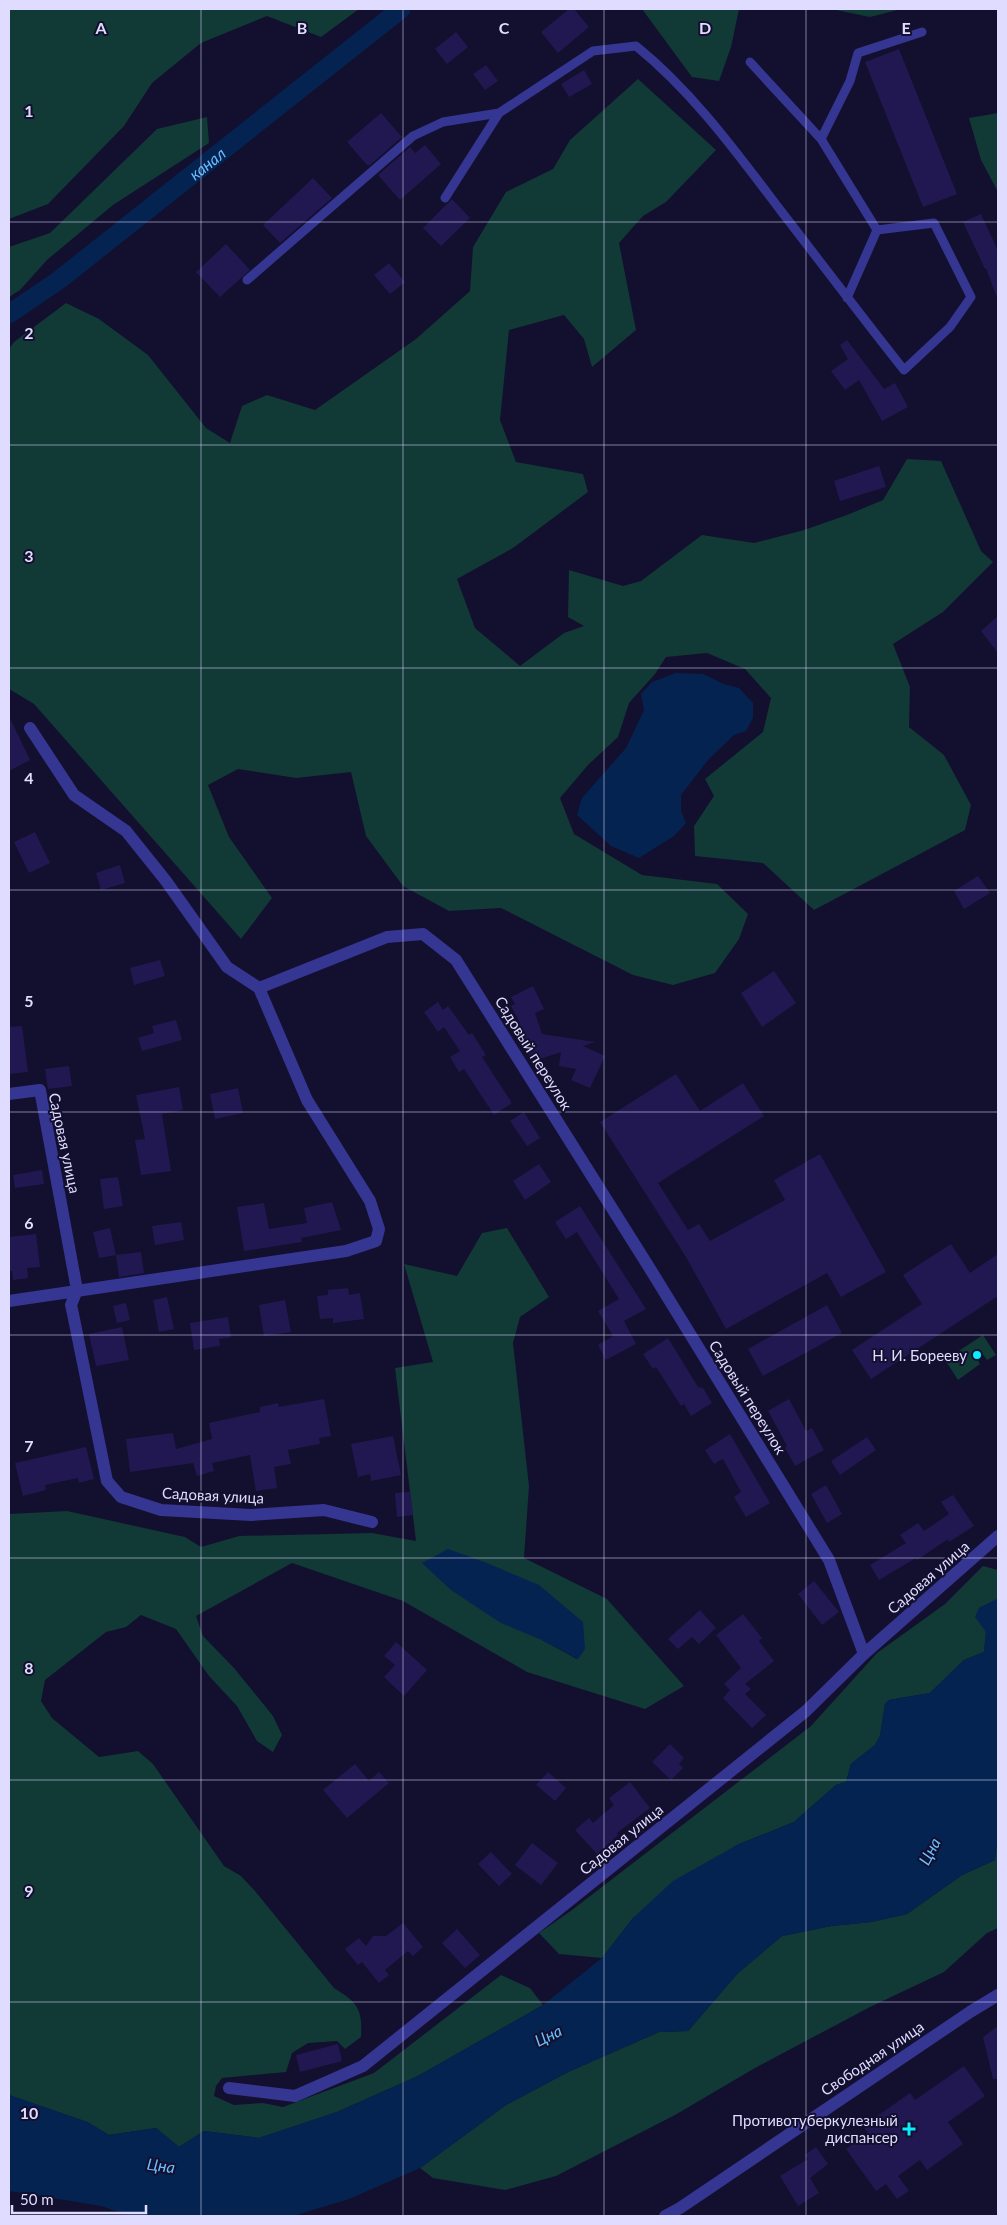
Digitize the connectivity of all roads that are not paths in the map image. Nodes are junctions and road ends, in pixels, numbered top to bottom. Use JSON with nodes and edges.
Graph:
{"nodes":[{"id":1,"x":922,"y":32,"type":"dead end"},
{"id":2,"x":750,"y":62,"type":"dead end"},
{"id":3,"x":499,"y":113,"type":"junction"},
{"id":4,"x":821,"y":139,"type":"junction"},
{"id":5,"x":446,"y":198,"type":"dead end"},
{"id":6,"x":877,"y":230,"type":"junction"},
{"id":7,"x":247,"y":280,"type":"dead end"},
{"id":8,"x":847,"y":298,"type":"junction"},
{"id":9,"x":30,"y":728,"type":"dead end"},
{"id":10,"x":259,"y":988,"type":"junction"},
{"id":11,"x":9,"y":1094,"type":"edge"},
{"id":12,"x":77,"y":1290,"type":"junction"},
{"id":13,"x":9,"y":1301,"type":"edge"},
{"id":14,"x":372,"y":1522,"type":"dead end"},
{"id":15,"x":998,"y":1536,"type":"edge"},
{"id":16,"x":864,"y":1654,"type":"junction"},
{"id":17,"x":998,"y":1995,"type":"edge"},
{"id":18,"x":229,"y":2088,"type":"dead end"},
{"id":19,"x":665,"y":2216,"type":"edge"}],
"edges":[{"from":1,"to":4,"type":"lane"},
{"from":2,"to":4,"type":"lane"},
{"from":3,"to":5,"type":"lane"},
{"from":3,"to":7,"type":"lane"},
{"from":3,"to":8,"type":"lane"},
{"from":4,"to":6,"type":"lane"},
{"from":6,"to":8,"type":"lane"},
{"from":6,"to":8,"type":"lane"},
{"from":9,"to":10,"type":"street"},
{"from":10,"to":12,"type":"street"},
{"from":10,"to":16,"type":"street","name":"Садовый переулок"},
{"from":11,"to":12,"type":"street","name":"Садовая улица"},
{"from":12,"to":13,"type":"street"},
{"from":12,"to":14,"type":"street","name":"Садовая улица"},
{"from":15,"to":16,"type":"street","name":"Садовая улица"},
{"from":16,"to":18,"type":"street","name":"Садовая улица"},
{"from":17,"to":19,"type":"street","name":"Свободная улица"}]}
